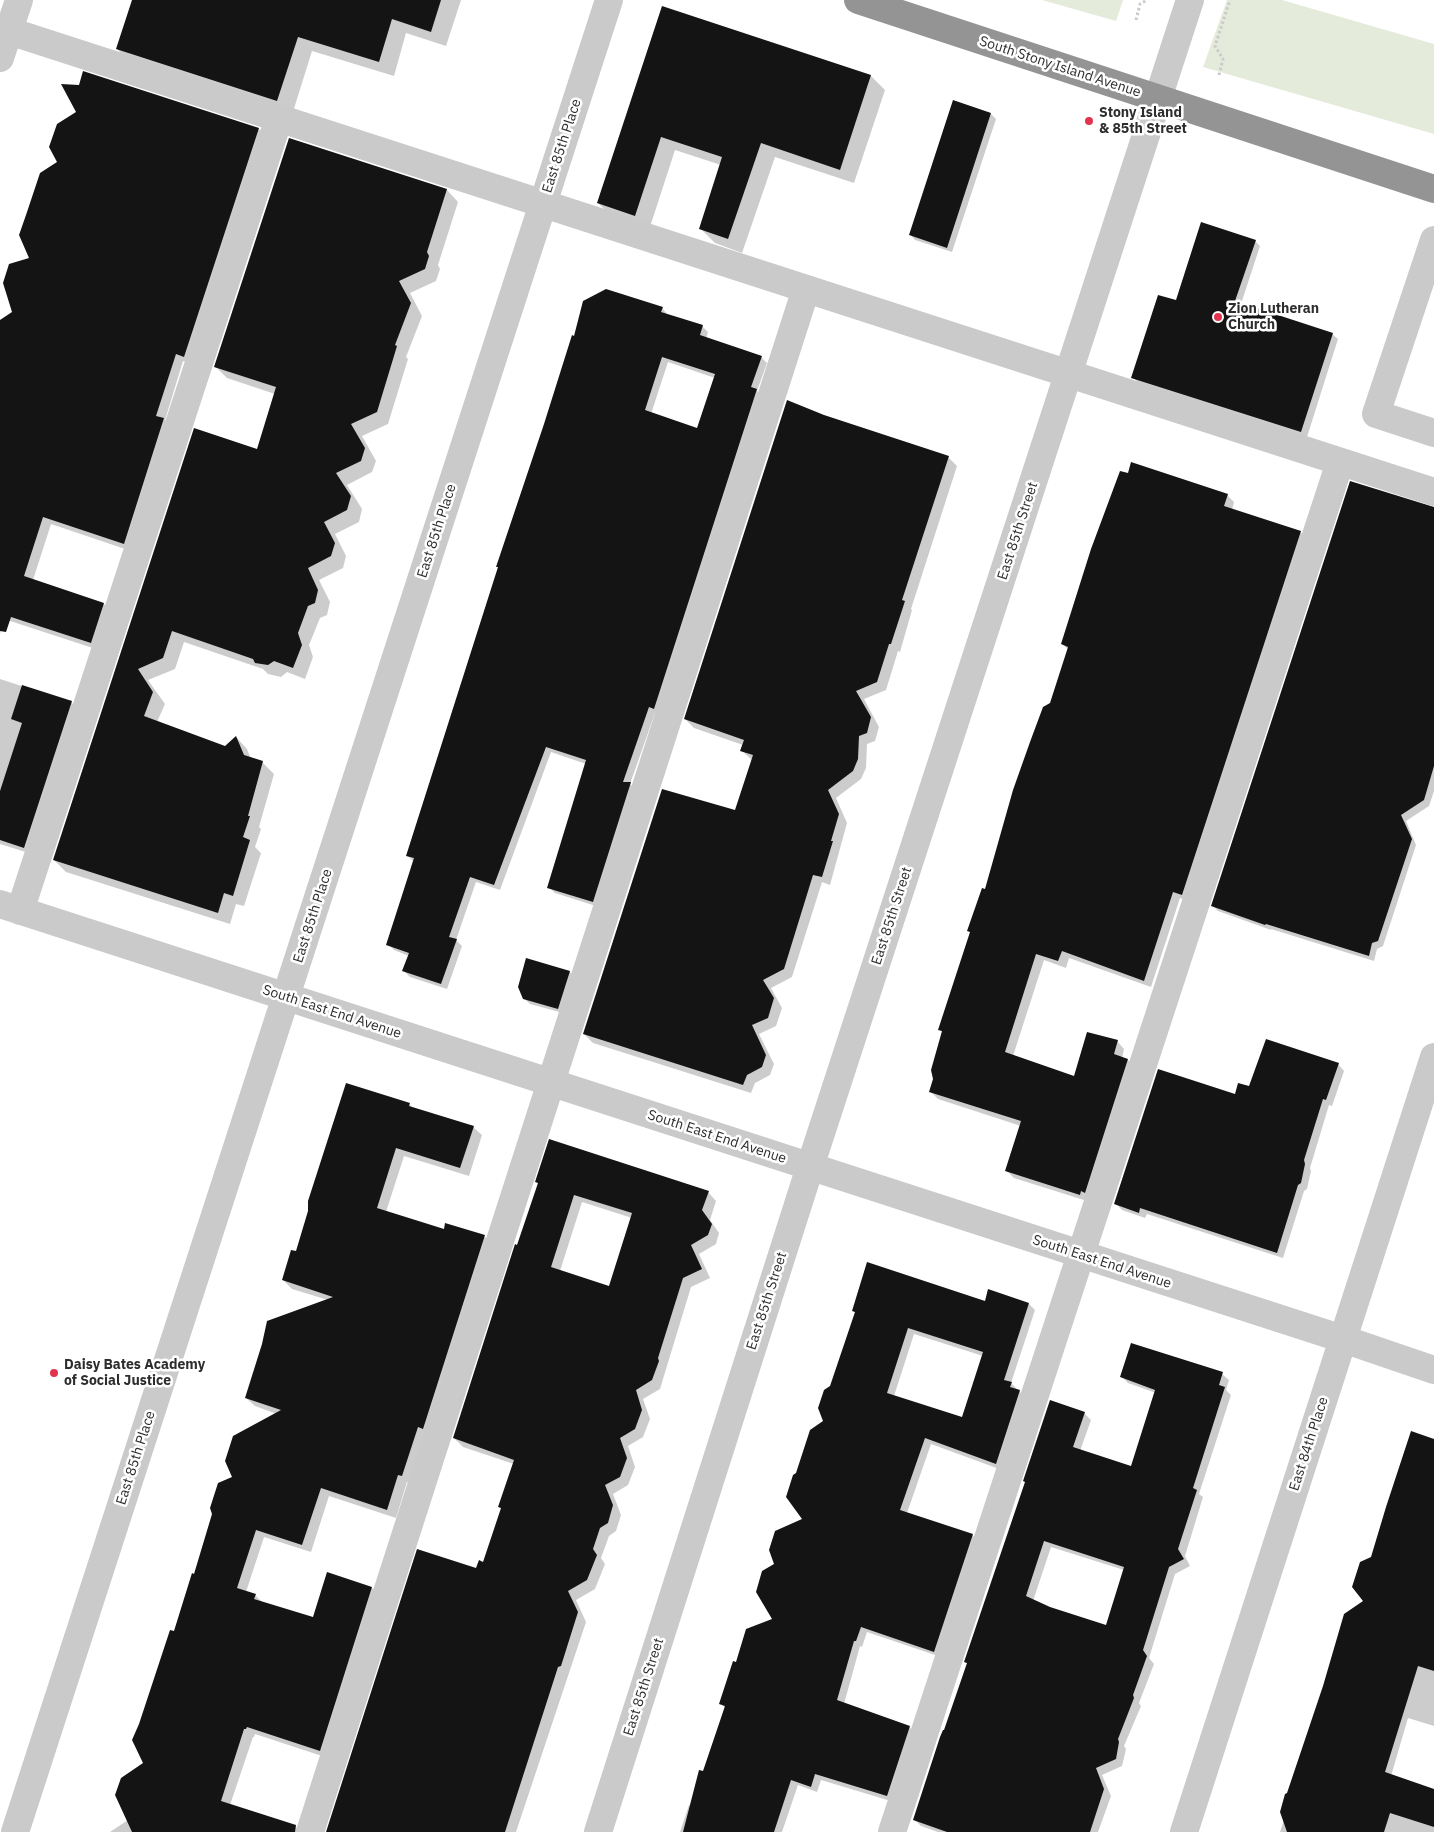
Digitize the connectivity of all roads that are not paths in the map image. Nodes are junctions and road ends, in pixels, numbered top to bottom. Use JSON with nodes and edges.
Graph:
{"nodes":[{"id":1,"x":19,"y":0,"type":"edge"},
{"id":2,"x":608,"y":0,"type":"edge"},
{"id":3,"x":858,"y":0,"type":"edge"},
{"id":4,"x":1190,"y":0,"type":"edge"},
{"id":5,"x":4,"y":30,"type":"edge"},
{"id":6,"x":0,"y":58,"type":"edge"},
{"id":7,"x":1158,"y":98,"type":"junction"},
{"id":8,"x":278,"y":118,"type":"junction"},
{"id":9,"x":1434,"y":189,"type":"edge"},
{"id":10,"x":543,"y":204,"type":"junction"},
{"id":11,"x":1434,"y":240,"type":"edge"},
{"id":12,"x":806,"y":289,"type":"junction"},
{"id":13,"x":1424,"y":306,"type":"edge"},
{"id":14,"x":1069,"y":374,"type":"junction"},
{"id":15,"x":1434,"y":433,"type":"edge"},
{"id":16,"x":1340,"y":462,"type":"junction"},
{"id":17,"x":1434,"y":492,"type":"edge"},
{"id":18,"x":10,"y":908,"type":"edge"},
{"id":19,"x":286,"y":997,"type":"junction"},
{"id":20,"x":1434,"y":1057,"type":"edge"},
{"id":21,"x":551,"y":1082,"type":"junction"},
{"id":22,"x":810,"y":1167,"type":"junction"},
{"id":23,"x":1081,"y":1255,"type":"junction"},
{"id":24,"x":1343,"y":1340,"type":"junction"},
{"id":25,"x":1434,"y":1370,"type":"edge"},
{"id":26,"x":15,"y":1832,"type":"edge"},
{"id":27,"x":310,"y":1832,"type":"edge"},
{"id":28,"x":598,"y":1832,"type":"edge"},
{"id":29,"x":892,"y":1832,"type":"edge"},
{"id":30,"x":1184,"y":1832,"type":"edge"}],
"edges":[{"from":1,"to":5,"type":"street"},
{"from":2,"to":10,"type":"street","name":"East 85th Place"},
{"from":3,"to":7,"type":"highway","name":"South Stony Island Avenue"},
{"from":4,"to":7,"type":"street","name":"East 85th Street"},
{"from":5,"to":6,"type":"street"},
{"from":5,"to":8,"type":"street"},
{"from":7,"to":9,"type":"highway","name":"South Stony Island Avenue"},
{"from":7,"to":14,"type":"street","name":"East 85th Street"},
{"from":8,"to":10,"type":"street"},
{"from":8,"to":18,"type":"street"},
{"from":10,"to":12,"type":"street"},
{"from":10,"to":19,"type":"street","name":"East 85th Place"},
{"from":11,"to":13,"type":"street"},
{"from":12,"to":14,"type":"street"},
{"from":12,"to":21,"type":"street"},
{"from":13,"to":15,"type":"street"},
{"from":14,"to":16,"type":"street"},
{"from":14,"to":22,"type":"street","name":"East 85th Street"},
{"from":16,"to":17,"type":"street"},
{"from":16,"to":23,"type":"street"},
{"from":18,"to":19,"type":"street","name":"South East End Avenue"},
{"from":19,"to":21,"type":"street","name":"South East End Avenue"},
{"from":19,"to":26,"type":"street","name":"East 85th Place"},
{"from":20,"to":24,"type":"street","name":"East 84th Place"},
{"from":21,"to":22,"type":"street","name":"South East End Avenue"},
{"from":21,"to":27,"type":"street"},
{"from":22,"to":23,"type":"street","name":"South East End Avenue"},
{"from":22,"to":28,"type":"street","name":"East 85th Street"},
{"from":23,"to":24,"type":"street","name":"South East End Avenue"},
{"from":23,"to":29,"type":"street"},
{"from":24,"to":25,"type":"street","name":"South East End Avenue"},
{"from":24,"to":30,"type":"street","name":"East 84th Place"}]}
